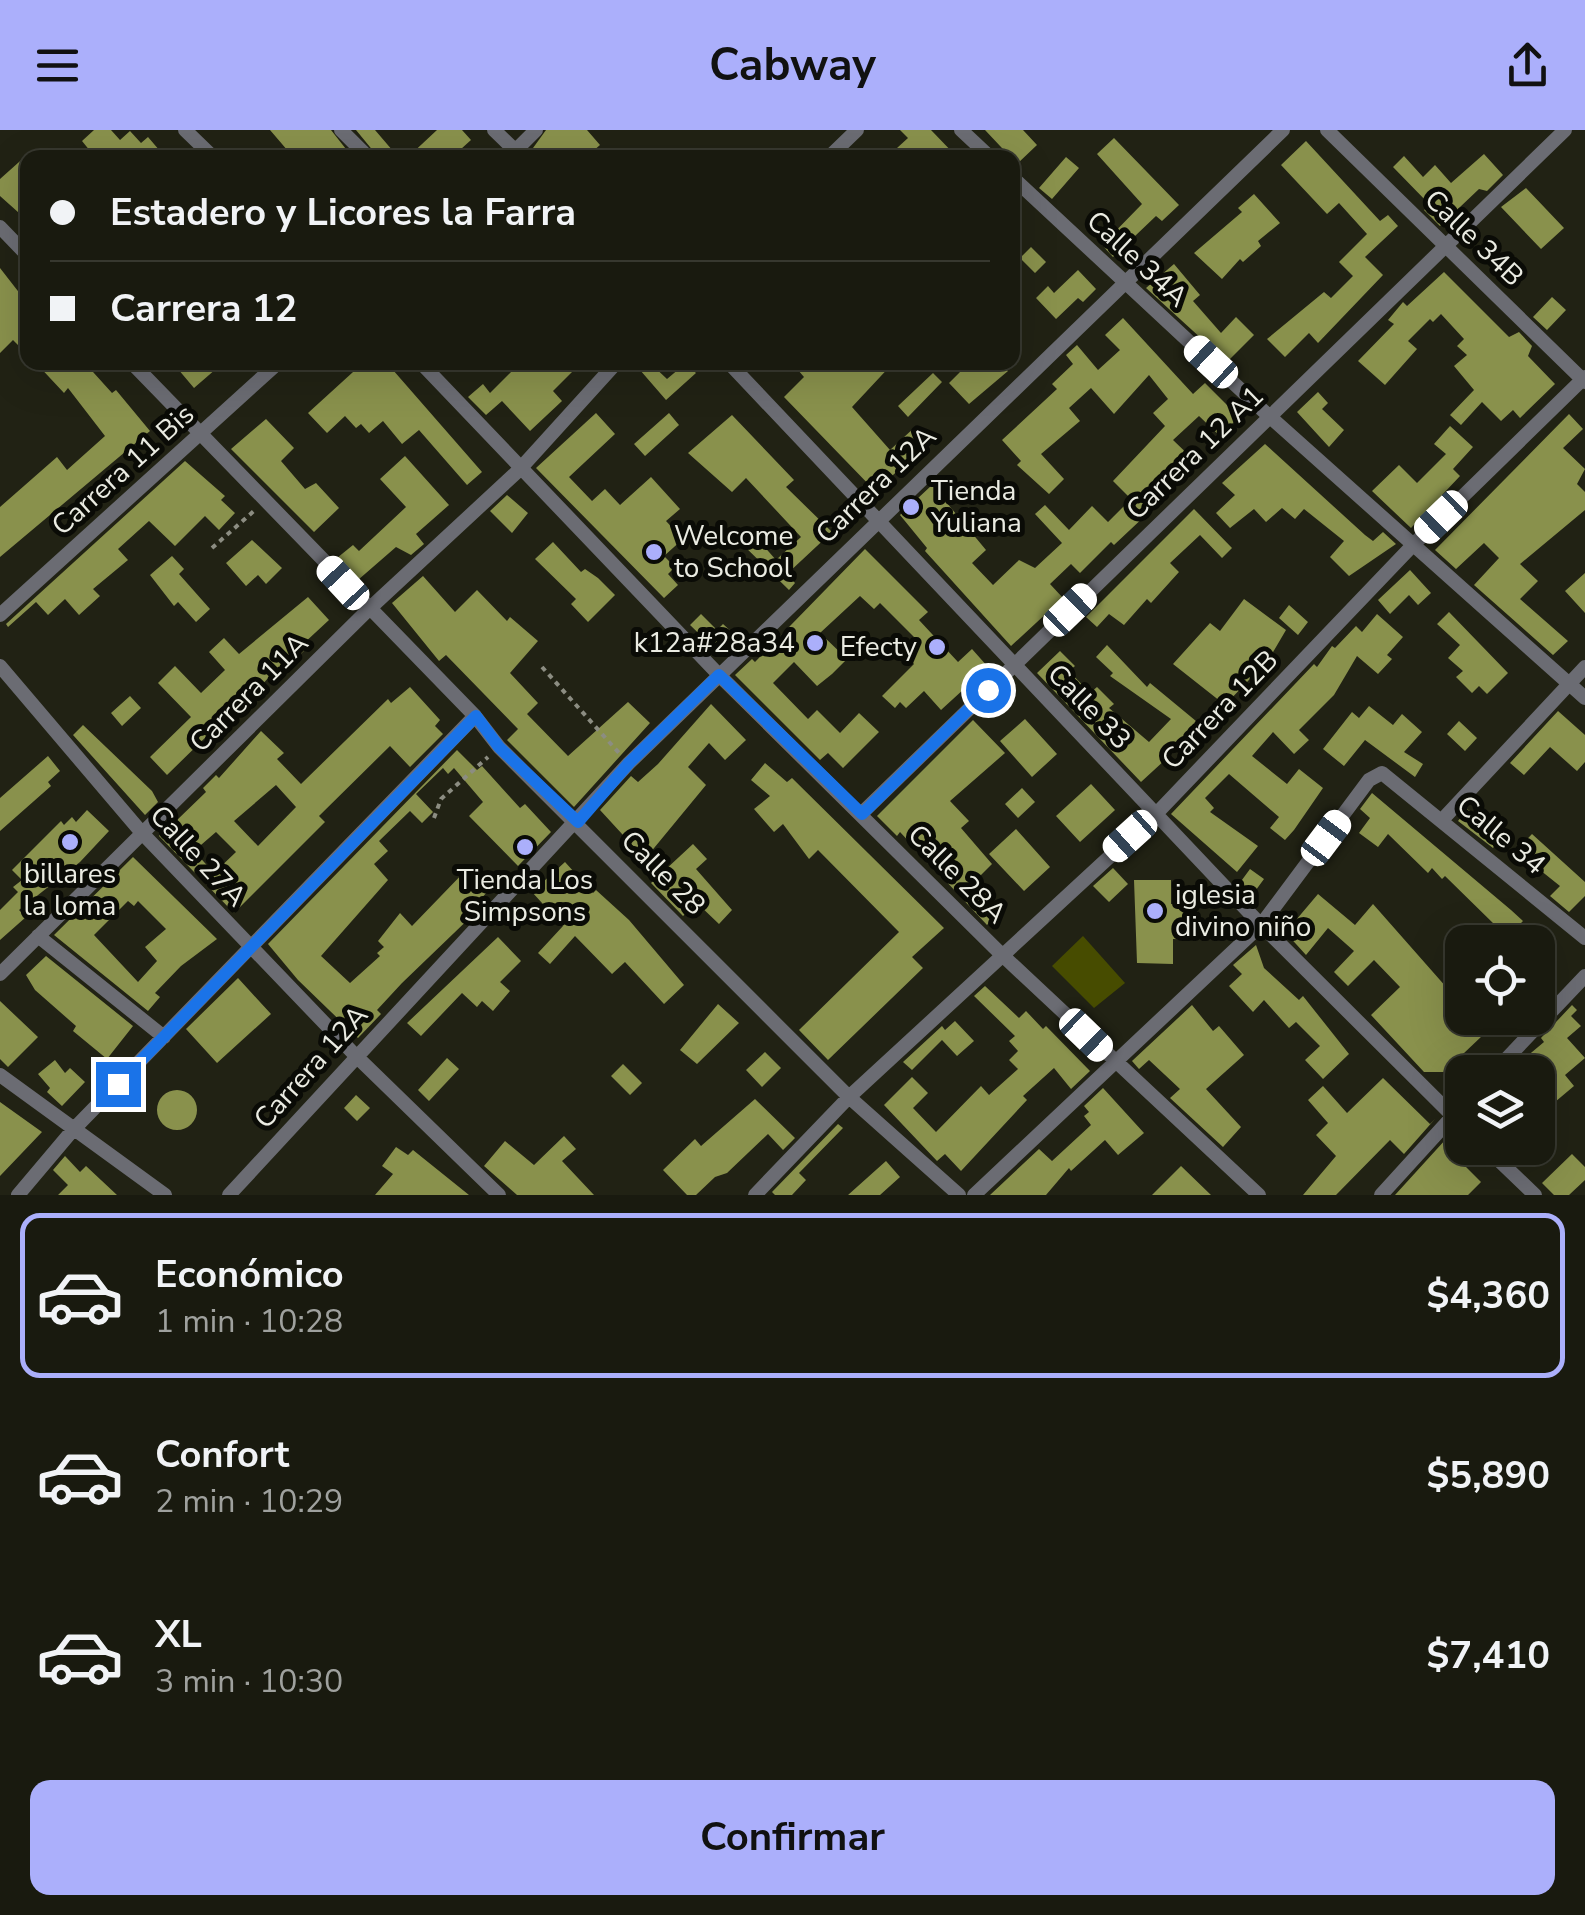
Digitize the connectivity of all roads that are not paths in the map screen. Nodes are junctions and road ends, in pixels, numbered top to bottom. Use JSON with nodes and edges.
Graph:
{"nodes":[{"id":1,"x":185,"y":130,"type":"edge"},
{"id":2,"x":341,"y":130,"type":"edge"},
{"id":3,"x":494,"y":130,"type":"edge"},
{"id":4,"x":536,"y":130,"type":"edge"},
{"id":5,"x":857,"y":130,"type":"edge"},
{"id":6,"x":961,"y":130,"type":"edge"},
{"id":7,"x":1283,"y":130,"type":"edge"},
{"id":8,"x":1327,"y":130,"type":"edge"},
{"id":9,"x":1565,"y":130,"type":"edge"},
{"id":10,"x":206,"y":150,"type":"edge"},
{"id":11,"x":361,"y":150,"type":"edge"},
{"id":12,"x":511,"y":150,"type":"edge"},
{"id":13,"x":519,"y":150,"type":"edge"},
{"id":14,"x":836,"y":150,"type":"edge"},
{"id":15,"x":982,"y":150,"type":"edge"},
{"id":16,"x":1020,"y":184,"type":"edge"},
{"id":17,"x":0,"y":227,"type":"edge"},
{"id":18,"x":1446,"y":244,"type":"junction"},
{"id":19,"x":20,"y":248,"type":"edge"},
{"id":20,"x":1125,"y":280,"type":"junction"},
{"id":21,"x":139,"y":370,"type":"edge"},
{"id":22,"x":270,"y":370,"type":"edge"},
{"id":23,"x":427,"y":370,"type":"edge"},
{"id":24,"x":610,"y":370,"type":"edge"},
{"id":25,"x":736,"y":370,"type":"edge"},
{"id":26,"x":1584,"y":380,"type":"edge"},
{"id":27,"x":1269,"y":416,"type":"junction"},
{"id":28,"x":200,"y":434,"type":"junction"},
{"id":29,"x":518,"y":470,"type":"junction"},
{"id":30,"x":876,"y":519,"type":"junction"},
{"id":31,"x":1413,"y":545,"type":"junction"},
{"id":32,"x":368,"y":610,"type":"junction"},
{"id":33,"x":0,"y":614,"type":"edge"},
{"id":34,"x":1013,"y":665,"type":"junction"},
{"id":35,"x":0,"y":666,"type":"edge"},
{"id":36,"x":1585,"y":667,"type":"edge"},
{"id":37,"x":719,"y":675,"type":"junction"},
{"id":38,"x":1569,"y":683,"type":"junction"},
{"id":39,"x":1585,"y":698,"type":"edge"},
{"id":40,"x":476,"y":716,"type":"junction"},
{"id":41,"x":1157,"y":813,"type":"junction"},
{"id":42,"x":862,"y":814,"type":"junction"},
{"id":43,"x":1444,"y":819,"type":"junction"},
{"id":44,"x":578,"y":822,"type":"junction"},
{"id":45,"x":142,"y":834,"type":"junction"},
{"id":46,"x":1261,"y":925,"type":"junction"},
{"id":47,"x":38,"y":936,"type":"junction"},
{"id":48,"x":1585,"y":938,"type":"edge"},
{"id":49,"x":250,"y":948,"type":"junction"},
{"id":50,"x":1000,"y":953,"type":"junction"},
{"id":51,"x":0,"y":974,"type":"edge"},
{"id":52,"x":1585,"y":976,"type":"edge"},
{"id":53,"x":164,"y":1037,"type":"junction"},
{"id":54,"x":355,"y":1055,"type":"junction"},
{"id":55,"x":1510,"y":1055,"type":"edge"},
{"id":56,"x":1114,"y":1062,"type":"junction"},
{"id":57,"x":0,"y":1074,"type":"edge"},
{"id":58,"x":849,"y":1096,"type":"junction"},
{"id":59,"x":1445,"y":1102,"type":"edge"},
{"id":60,"x":1445,"y":1129,"type":"edge"},
{"id":61,"x":72,"y":1131,"type":"junction"},
{"id":62,"x":1504,"y":1165,"type":"edge"},
{"id":63,"x":18,"y":1195,"type":"edge"},
{"id":64,"x":165,"y":1195,"type":"edge"},
{"id":65,"x":229,"y":1195,"type":"edge"},
{"id":66,"x":499,"y":1195,"type":"edge"},
{"id":67,"x":755,"y":1195,"type":"edge"},
{"id":68,"x":959,"y":1195,"type":"edge"},
{"id":69,"x":974,"y":1195,"type":"edge"},
{"id":70,"x":1259,"y":1195,"type":"edge"},
{"id":71,"x":1381,"y":1195,"type":"edge"},
{"id":72,"x":1536,"y":1195,"type":"edge"}],
"edges":[{"from":1,"to":10,"type":"street"},
{"from":2,"to":11,"type":"street"},
{"from":3,"to":12,"type":"street"},
{"from":4,"to":13,"type":"street"},
{"from":5,"to":14,"type":"street"},
{"from":6,"to":15,"type":"street"},
{"from":7,"to":20,"type":"street","name":"Carrera 12A"},
{"from":8,"to":18,"type":"street","name":"Calle 34B"},
{"from":9,"to":18,"type":"street","name":"Carrera 12 A1"},
{"from":16,"to":20,"type":"street","name":"Calle 34A"},
{"from":17,"to":19,"type":"street"},
{"from":18,"to":26,"type":"street","name":"Calle 34B"},
{"from":18,"to":27,"type":"street","name":"Carrera 12 A1"},
{"from":20,"to":27,"type":"street","name":"Calle 34A"},
{"from":20,"to":30,"type":"street","name":"Carrera 12A"},
{"from":21,"to":28,"type":"street","name":"Calle 28"},
{"from":22,"to":28,"type":"street","name":"Carrera 11 Bis"},
{"from":23,"to":29,"type":"street","name":"Calle 28A"},
{"from":24,"to":29,"type":"street","name":"Carrera 11A"},
{"from":25,"to":30,"type":"street","name":"Calle 33"},
{"from":26,"to":31,"type":"street","name":"Carrera 12B"},
{"from":27,"to":31,"type":"street","name":"Calle 34A"},
{"from":27,"to":34,"type":"street","name":"Carrera 12 A1"},
{"from":28,"to":32,"type":"street","name":"Calle 28"},
{"from":28,"to":33,"type":"street","name":"Carrera 11 Bis"},
{"from":29,"to":32,"type":"street","name":"Carrera 11A"},
{"from":29,"to":37,"type":"street","name":"Calle 28A"},
{"from":30,"to":34,"type":"street","name":"Calle 33"},
{"from":30,"to":37,"type":"street","name":"Carrera 12A"},
{"from":31,"to":38,"type":"street","name":"Calle 34A"},
{"from":31,"to":41,"type":"street","name":"Carrera 12B"},
{"from":32,"to":40,"type":"street","name":"Calle 28"},
{"from":32,"to":45,"type":"street","name":"Carrera 11A"},
{"from":34,"to":41,"type":"street","name":"Calle 33"},
{"from":34,"to":42,"type":"street","name":"Carrera 12 A1"},
{"from":35,"to":45,"type":"street","name":"Calle 27A"},
{"from":36,"to":38,"type":"street"},
{"from":37,"to":42,"type":"street","name":"Calle 28A"},
{"from":37,"to":44,"type":"street","name":"Carrera 12A"},
{"from":38,"to":39,"type":"street","name":"Calle 34A"},
{"from":38,"to":43,"type":"street"},
{"from":40,"to":44,"type":"street","name":"Calle 28"},
{"from":40,"to":49,"type":"street"},
{"from":41,"to":46,"type":"street","name":"Calle 33"},
{"from":41,"to":50,"type":"street","name":"Carrera 12B"},
{"from":42,"to":50,"type":"street","name":"Calle 28A"},
{"from":43,"to":46,"type":"street","name":"Calle 34"},
{"from":43,"to":48,"type":"street","name":"Calle 34"},
{"from":44,"to":54,"type":"street","name":"Carrera 12A"},
{"from":44,"to":58,"type":"street","name":"Calle 28"},
{"from":45,"to":47,"type":"street","name":"Carrera 11A"},
{"from":45,"to":49,"type":"street","name":"Calle 27A"},
{"from":46,"to":56,"type":"street"},
{"from":46,"to":59,"type":"street","name":"Calle 33"},
{"from":47,"to":51,"type":"street","name":"Carrera 11A"},
{"from":47,"to":53,"type":"street"},
{"from":49,"to":53,"type":"street"},
{"from":49,"to":54,"type":"street","name":"Calle 27A"},
{"from":50,"to":56,"type":"street","name":"Calle 28A"},
{"from":50,"to":58,"type":"street","name":"Carrera 12B"},
{"from":52,"to":55,"type":"street"},
{"from":53,"to":61,"type":"street"},
{"from":54,"to":65,"type":"street","name":"Carrera 12A"},
{"from":54,"to":66,"type":"street","name":"Calle 27A"},
{"from":56,"to":69,"type":"street"},
{"from":56,"to":70,"type":"street","name":"Calle 28A"},
{"from":57,"to":61,"type":"street"},
{"from":58,"to":67,"type":"street","name":"Carrera 12B"},
{"from":58,"to":68,"type":"street","name":"Calle 28"},
{"from":60,"to":71,"type":"street"},
{"from":61,"to":63,"type":"street"},
{"from":61,"to":64,"type":"street"},
{"from":62,"to":72,"type":"street"}]}
